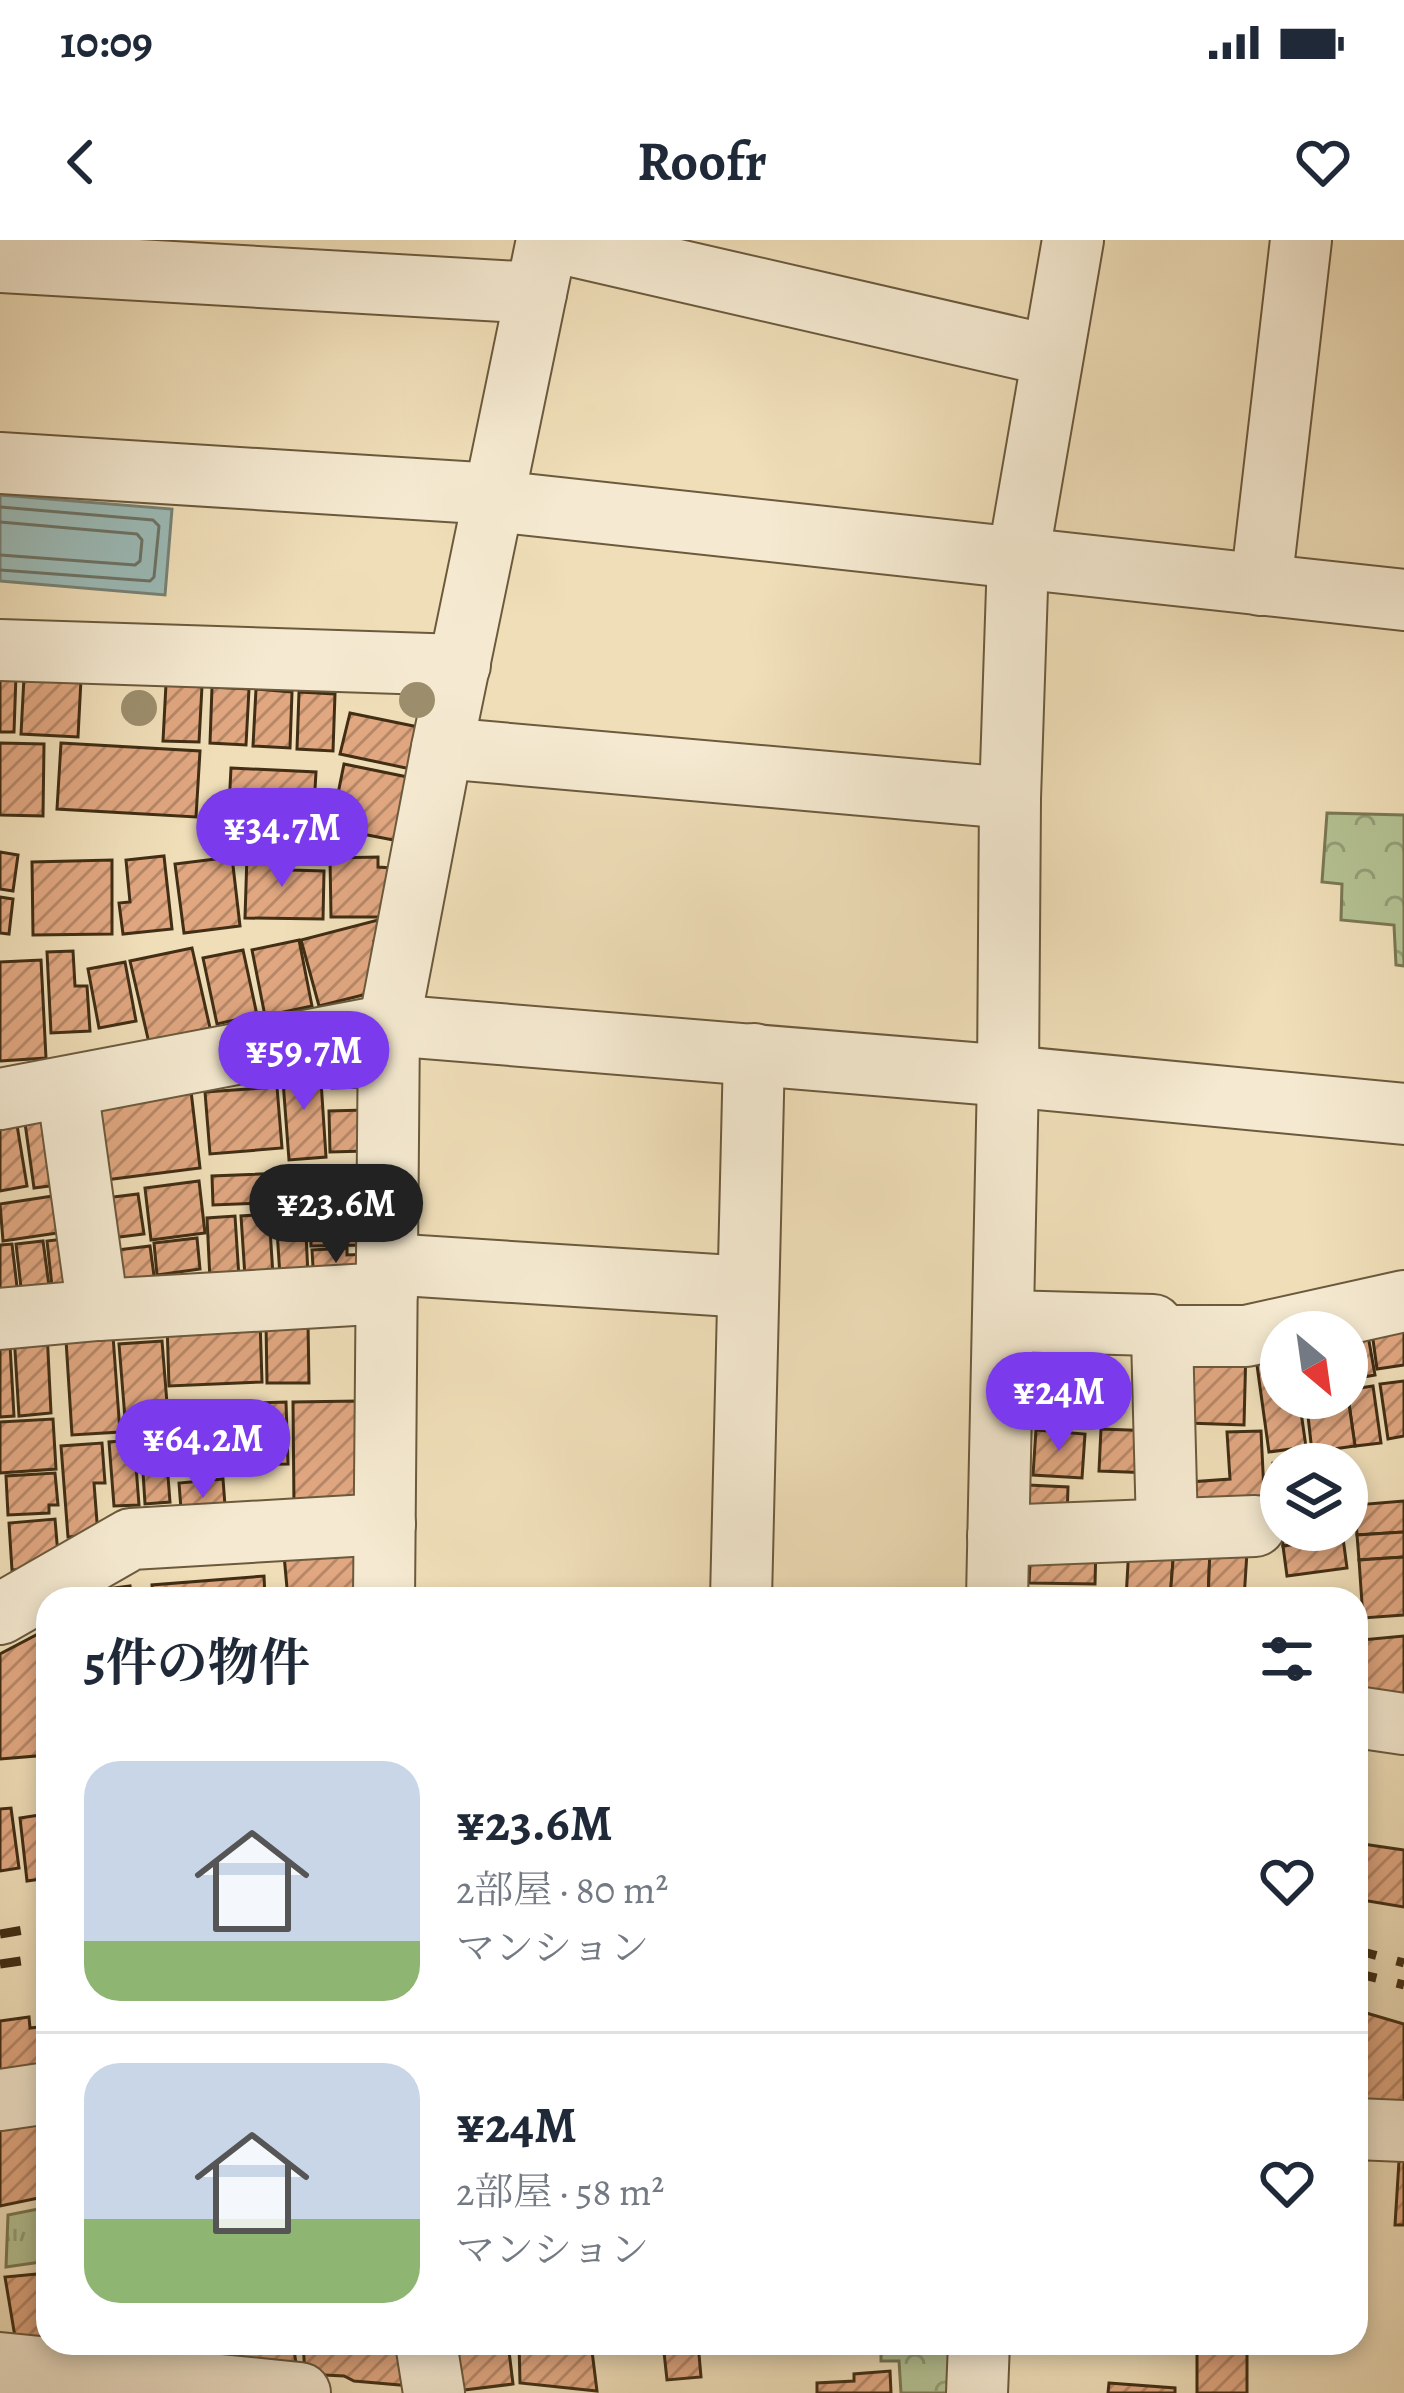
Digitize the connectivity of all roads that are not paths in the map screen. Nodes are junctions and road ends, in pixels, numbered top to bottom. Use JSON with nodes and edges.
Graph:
{"nodes":[{"id":1,"x":1073,"y":240,"type":"edge"},
{"id":2,"x":1301,"y":240,"type":"edge"},
{"id":3,"x":543,"y":258,"type":"edge"},
{"id":4,"x":0,"y":262,"type":"edge"},
{"id":5,"x":1052,"y":356,"type":"junction"},
{"id":6,"x":0,"y":464,"type":"edge"},
{"id":7,"x":494,"y":497,"type":"junction"},
{"id":8,"x":1018,"y":558,"type":"junction"},
{"id":9,"x":1261,"y":585,"type":"junction"},
{"id":10,"x":1404,"y":600,"type":"edge"},
{"id":11,"x":0,"y":650,"type":"edge"},
{"id":12,"x":460,"y":665,"type":"junction"},
{"id":13,"x":442,"y":748,"type":"junction"},
{"id":14,"x":1010,"y":798,"type":"junction"},
{"id":15,"x":389,"y":1025,"type":"junction"},
{"id":16,"x":754,"y":1054,"type":"junction"},
{"id":17,"x":1008,"y":1076,"type":"junction"},
{"id":18,"x":67,"y":1087,"type":"junction"},
{"id":19,"x":0,"y":1099,"type":"edge"},
{"id":20,"x":1404,"y":1114,"type":"edge"},
{"id":21,"x":387,"y":1279,"type":"junction"},
{"id":22,"x":748,"y":1287,"type":"junction"},
{"id":23,"x":1404,"y":1301,"type":"edge"},
{"id":24,"x":98,"y":1310,"type":"junction"},
{"id":25,"x":0,"y":1319,"type":"edge"},
{"id":26,"x":1003,"y":1321,"type":"junction"},
{"id":27,"x":1162,"y":1336,"type":"junction"},
{"id":28,"x":385,"y":1524,"type":"junction"},
{"id":29,"x":1255,"y":1526,"type":"dead end"},
{"id":30,"x":1167,"y":1528,"type":"junction"},
{"id":31,"x":998,"y":1536,"type":"junction"},
{"id":32,"x":47,"y":1587,"type":"edge"},
{"id":33,"x":384,"y":1587,"type":"edge"},
{"id":34,"x":741,"y":1587,"type":"edge"},
{"id":35,"x":997,"y":1587,"type":"edge"},
{"id":36,"x":36,"y":1593,"type":"edge"},
{"id":37,"x":0,"y":1614,"type":"edge"},
{"id":38,"x":1368,"y":1719,"type":"edge"},
{"id":39,"x":1404,"y":1724,"type":"edge"},
{"id":40,"x":36,"y":2095,"type":"edge"},
{"id":41,"x":0,"y":2100,"type":"edge"},
{"id":42,"x":1368,"y":2130,"type":"edge"},
{"id":43,"x":1404,"y":2131,"type":"edge"},
{"id":44,"x":428,"y":2355,"type":"edge"},
{"id":45,"x":979,"y":2355,"type":"edge"},
{"id":46,"x":5,"y":2358,"type":"edge"},
{"id":47,"x":224,"y":2377,"type":"edge"},
{"id":48,"x":301,"y":2393,"type":"edge"},
{"id":49,"x":434,"y":2393,"type":"edge"},
{"id":50,"x":977,"y":2393,"type":"edge"}],
"edges":[{"from":1,"to":5,"type":"street"},
{"from":2,"to":9,"type":"street"},
{"from":3,"to":4,"type":"street"},
{"from":3,"to":5,"type":"street"},
{"from":3,"to":7,"type":"street"},
{"from":5,"to":8,"type":"street"},
{"from":6,"to":7,"type":"street"},
{"from":7,"to":8,"type":"street"},
{"from":7,"to":12,"type":"street"},
{"from":8,"to":9,"type":"street"},
{"from":8,"to":14,"type":"street"},
{"from":9,"to":10,"type":"street"},
{"from":11,"to":12,"type":"street"},
{"from":12,"to":13,"type":"street"},
{"from":13,"to":14,"type":"street"},
{"from":13,"to":15,"type":"street"},
{"from":14,"to":17,"type":"street"},
{"from":15,"to":16,"type":"street"},
{"from":15,"to":18,"type":"street"},
{"from":15,"to":21,"type":"street"},
{"from":16,"to":17,"type":"street"},
{"from":16,"to":22,"type":"street"},
{"from":17,"to":20,"type":"street"},
{"from":17,"to":26,"type":"street"},
{"from":18,"to":19,"type":"street"},
{"from":18,"to":24,"type":"street"},
{"from":21,"to":22,"type":"street"},
{"from":21,"to":24,"type":"street"},
{"from":21,"to":28,"type":"street"},
{"from":22,"to":34,"type":"street"},
{"from":23,"to":27,"type":"street"},
{"from":24,"to":25,"type":"street"},
{"from":26,"to":27,"type":"street"},
{"from":26,"to":31,"type":"street"},
{"from":27,"to":30,"type":"street"},
{"from":28,"to":32,"type":"street"},
{"from":28,"to":33,"type":"street"},
{"from":29,"to":30,"type":"street"},
{"from":30,"to":31,"type":"street"},
{"from":31,"to":35,"type":"street"},
{"from":36,"to":37,"type":"street"},
{"from":38,"to":39,"type":"street"},
{"from":40,"to":41,"type":"street"},
{"from":42,"to":43,"type":"street"},
{"from":44,"to":49,"type":"street"},
{"from":45,"to":50,"type":"street"},
{"from":46,"to":47,"type":"street"},
{"from":47,"to":48,"type":"street"}]}
